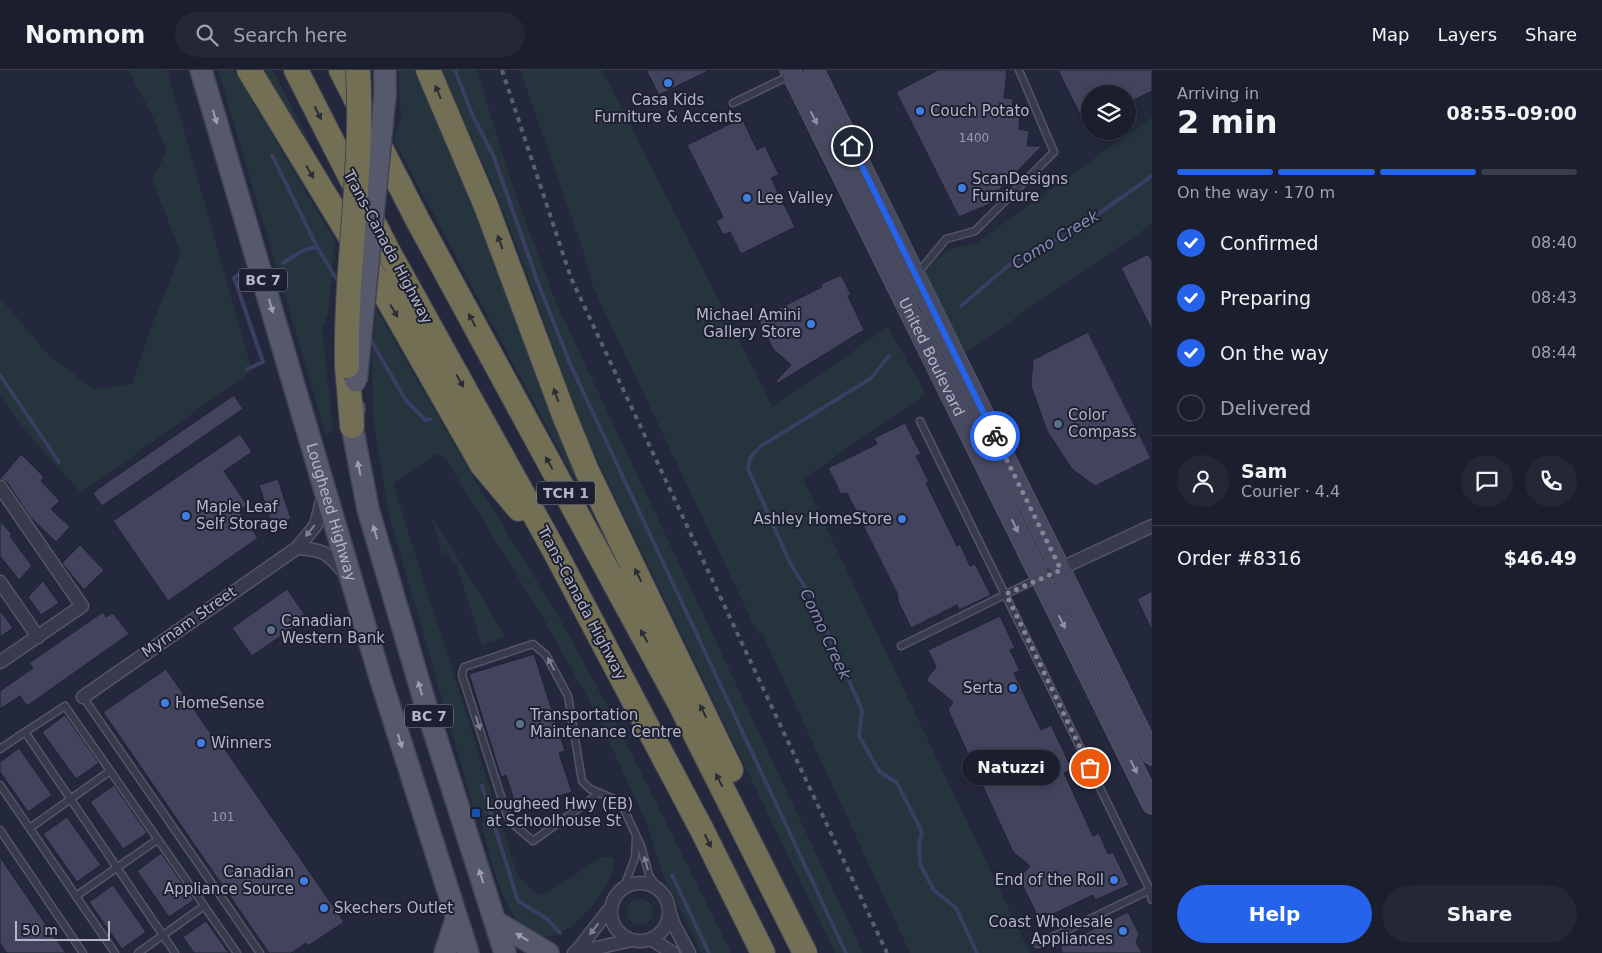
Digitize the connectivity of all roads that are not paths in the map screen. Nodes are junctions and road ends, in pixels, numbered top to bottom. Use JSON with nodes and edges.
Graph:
{"nodes":[{"id":1,"x":201,"y":70,"type":"edge"},
{"id":2,"x":249,"y":70,"type":"edge"},
{"id":3,"x":296,"y":70,"type":"edge"},
{"id":4,"x":341,"y":70,"type":"edge"},
{"id":5,"x":358,"y":70,"type":"edge"},
{"id":6,"x":385,"y":70,"type":"edge"},
{"id":7,"x":428,"y":70,"type":"edge"},
{"id":8,"x":814,"y":70,"type":"edge"},
{"id":9,"x":1019,"y":70,"type":"edge"},
{"id":10,"x":794,"y":71,"type":"edge"},
{"id":11,"x":734,"y":103,"type":"dead end"},
{"id":12,"x":876,"y":245,"type":"junction"},
{"id":13,"x":916,"y":276,"type":"junction"},
{"id":14,"x":942,"y":330,"type":"junction"},
{"id":15,"x":351,"y":374,"type":"junction"},
{"id":16,"x":920,"y":421,"type":"dead end"},
{"id":17,"x":352,"y":426,"type":"joint"},
{"id":18,"x":0,"y":487,"type":"edge"},
{"id":19,"x":325,"y":490,"type":"junction"},
{"id":20,"x":1152,"y":526,"type":"edge"},
{"id":21,"x":297,"y":548,"type":"junction"},
{"id":22,"x":554,"y":550,"type":"junction"},
{"id":23,"x":1061,"y":570,"type":"junction"},
{"id":24,"x":1040,"y":578,"type":"junction"},
{"id":25,"x":350,"y":579,"type":"junction"},
{"id":26,"x":0,"y":582,"type":"edge"},
{"id":27,"x":1006,"y":594,"type":"junction"},
{"id":28,"x":38,"y":637,"type":"junction"},
{"id":29,"x":901,"y":646,"type":"dead end"},
{"id":30,"x":0,"y":662,"type":"edge"},
{"id":31,"x":83,"y":697,"type":"joint"},
{"id":32,"x":26,"y":732,"type":"junction"},
{"id":33,"x":0,"y":749,"type":"edge"},
{"id":34,"x":1152,"y":755,"type":"edge"},
{"id":35,"x":110,"y":771,"type":"junction"},
{"id":36,"x":0,"y":784,"type":"edge"},
{"id":37,"x":598,"y":793,"type":"junction"},
{"id":38,"x":70,"y":799,"type":"junction"},
{"id":39,"x":1152,"y":804,"type":"edge"},
{"id":40,"x":30,"y":828,"type":"junction"},
{"id":41,"x":0,"y":830,"type":"edge"},
{"id":42,"x":636,"y":834,"type":"junction"},
{"id":43,"x":157,"y":840,"type":"junction"},
{"id":44,"x":117,"y":867,"type":"junction"},
{"id":45,"x":623,"y":889,"type":"junction"},
{"id":46,"x":1151,"y":889,"type":"edge"},
{"id":47,"x":659,"y":890,"type":"junction"},
{"id":48,"x":76,"y":896,"type":"junction"},
{"id":49,"x":1152,"y":900,"type":"edge"},
{"id":50,"x":204,"y":906,"type":"junction"},
{"id":51,"x":612,"y":906,"type":"junction"},
{"id":52,"x":669,"y":908,"type":"junction"},
{"id":53,"x":788,"y":918,"type":"junction"},
{"id":54,"x":456,"y":920,"type":"junction"},
{"id":55,"x":496,"y":922,"type":"junction"},
{"id":56,"x":163,"y":935,"type":"junction"},
{"id":57,"x":651,"y":939,"type":"junction"},
{"id":58,"x":632,"y":940,"type":"junction"},
{"id":59,"x":1038,"y":944,"type":"dead end"},
{"id":60,"x":575,"y":952,"type":"edge"},
{"id":61,"x":83,"y":953,"type":"edge"},
{"id":62,"x":115,"y":953,"type":"edge"},
{"id":63,"x":138,"y":953,"type":"edge"},
{"id":64,"x":175,"y":953,"type":"edge"},
{"id":65,"x":237,"y":953,"type":"edge"},
{"id":66,"x":260,"y":953,"type":"edge"},
{"id":67,"x":445,"y":953,"type":"edge"},
{"id":68,"x":468,"y":953,"type":"edge"},
{"id":69,"x":505,"y":953,"type":"edge"},
{"id":70,"x":548,"y":953,"type":"edge"},
{"id":71,"x":673,"y":953,"type":"edge"},
{"id":72,"x":689,"y":953,"type":"edge"},
{"id":73,"x":763,"y":953,"type":"edge"},
{"id":74,"x":805,"y":953,"type":"edge"}],
"edges":[{"from":1,"to":19,"type":"main road","name":"Lougheed Highway","number":"BC 7","one_way":true},
{"from":2,"to":22,"type":"highway","one_way":true},
{"from":3,"to":22,"type":"highway","name":"Trans-Canada Highway","number":"TCH 1","one_way":true},
{"from":53,"to":4,"type":"highway","number":"TCH 1","one_way":true},
{"from":5,"to":15,"type":"highway","bridge":true},
{"from":6,"to":15,"type":"main road","bridge":true},
{"from":53,"to":7,"type":"highway","one_way":true},
{"from":8,"to":13,"type":"main road","name":"United Boulevard"},
{"from":9,"to":13,"type":"lane"},
{"from":10,"to":11,"type":"lane"},
{"from":10,"to":12,"type":"main road","name":"United Boulevard","one_way":true},
{"from":12,"to":14,"type":"main road"},
{"from":12,"to":24,"type":"main road","name":"United Boulevard","one_way":true},
{"from":13,"to":14,"type":"main road","name":"United Boulevard"},
{"from":14,"to":23,"type":"main road","name":"United Boulevard"},
{"from":15,"to":17,"type":"highway"},
{"from":16,"to":27,"type":"lane"},
{"from":55,"to":17,"type":"main road","number":"BC 7","one_way":true},
{"from":18,"to":28,"type":"street"},
{"from":19,"to":21,"type":"street","name":"Myrnam Street","one_way":true},
{"from":19,"to":25,"type":"main road","name":"Lougheed Highway","number":"BC 7"},
{"from":20,"to":23,"type":"street"},
{"from":21,"to":25,"type":"street"},
{"from":21,"to":31,"type":"street","name":"Myrnam Street"},
{"from":22,"to":73,"type":"highway","name":"Trans-Canada Highway","number":"TCH 1","one_way":true},
{"from":23,"to":24,"type":"street"},
{"from":23,"to":34,"type":"main road","name":"United Boulevard"},
{"from":24,"to":27,"type":"lane"},
{"from":24,"to":39,"type":"main road","name":"United Boulevard","one_way":true},
{"from":25,"to":54,"type":"main road","name":"Lougheed Highway","number":"BC 7","one_way":true},
{"from":26,"to":28,"type":"street"},
{"from":27,"to":29,"type":"lane"},
{"from":27,"to":46,"type":"lane"},
{"from":28,"to":30,"type":"street"},
{"from":31,"to":66,"type":"lane"},
{"from":32,"to":33,"type":"lane"},
{"from":32,"to":35,"type":"lane"},
{"from":32,"to":38,"type":"lane"},
{"from":35,"to":38,"type":"lane"},
{"from":35,"to":43,"type":"lane"},
{"from":36,"to":40,"type":"lane"},
{"from":37,"to":37,"type":"lane","one_way":true},
{"from":37,"to":42,"type":"lane"},
{"from":38,"to":40,"type":"lane"},
{"from":38,"to":44,"type":"lane"},
{"from":40,"to":48,"type":"lane"},
{"from":41,"to":61,"type":"lane"},
{"from":42,"to":45,"type":"lane"},
{"from":47,"to":42,"type":"lane","one_way":true},
{"from":43,"to":44,"type":"lane"},
{"from":43,"to":50,"type":"lane"},
{"from":44,"to":48,"type":"lane"},
{"from":44,"to":56,"type":"lane"},
{"from":45,"to":47,"type":"street"},
{"from":45,"to":51,"type":"street"},
{"from":46,"to":49,"type":"lane"},
{"from":46,"to":59,"type":"lane"},
{"from":47,"to":52,"type":"street"},
{"from":48,"to":62,"type":"lane"},
{"from":50,"to":56,"type":"lane"},
{"from":50,"to":65,"type":"lane"},
{"from":51,"to":58,"type":"street"},
{"from":51,"to":60,"type":"street","one_way":true},
{"from":52,"to":57,"type":"street"},
{"from":52,"to":72,"type":"street"},
{"from":53,"to":74,"type":"highway","number":"TCH 1"},
{"from":54,"to":67,"type":"main road"},
{"from":54,"to":68,"type":"main road","name":"Lougheed Highway","number":"BC 7"},
{"from":55,"to":69,"type":"main road","number":"BC 7"},
{"from":70,"to":55,"type":"main road","one_way":true},
{"from":56,"to":63,"type":"lane"},
{"from":56,"to":64,"type":"lane"},
{"from":57,"to":58,"type":"street"},
{"from":57,"to":71,"type":"street"},
{"from":58,"to":60,"type":"street"}]}
